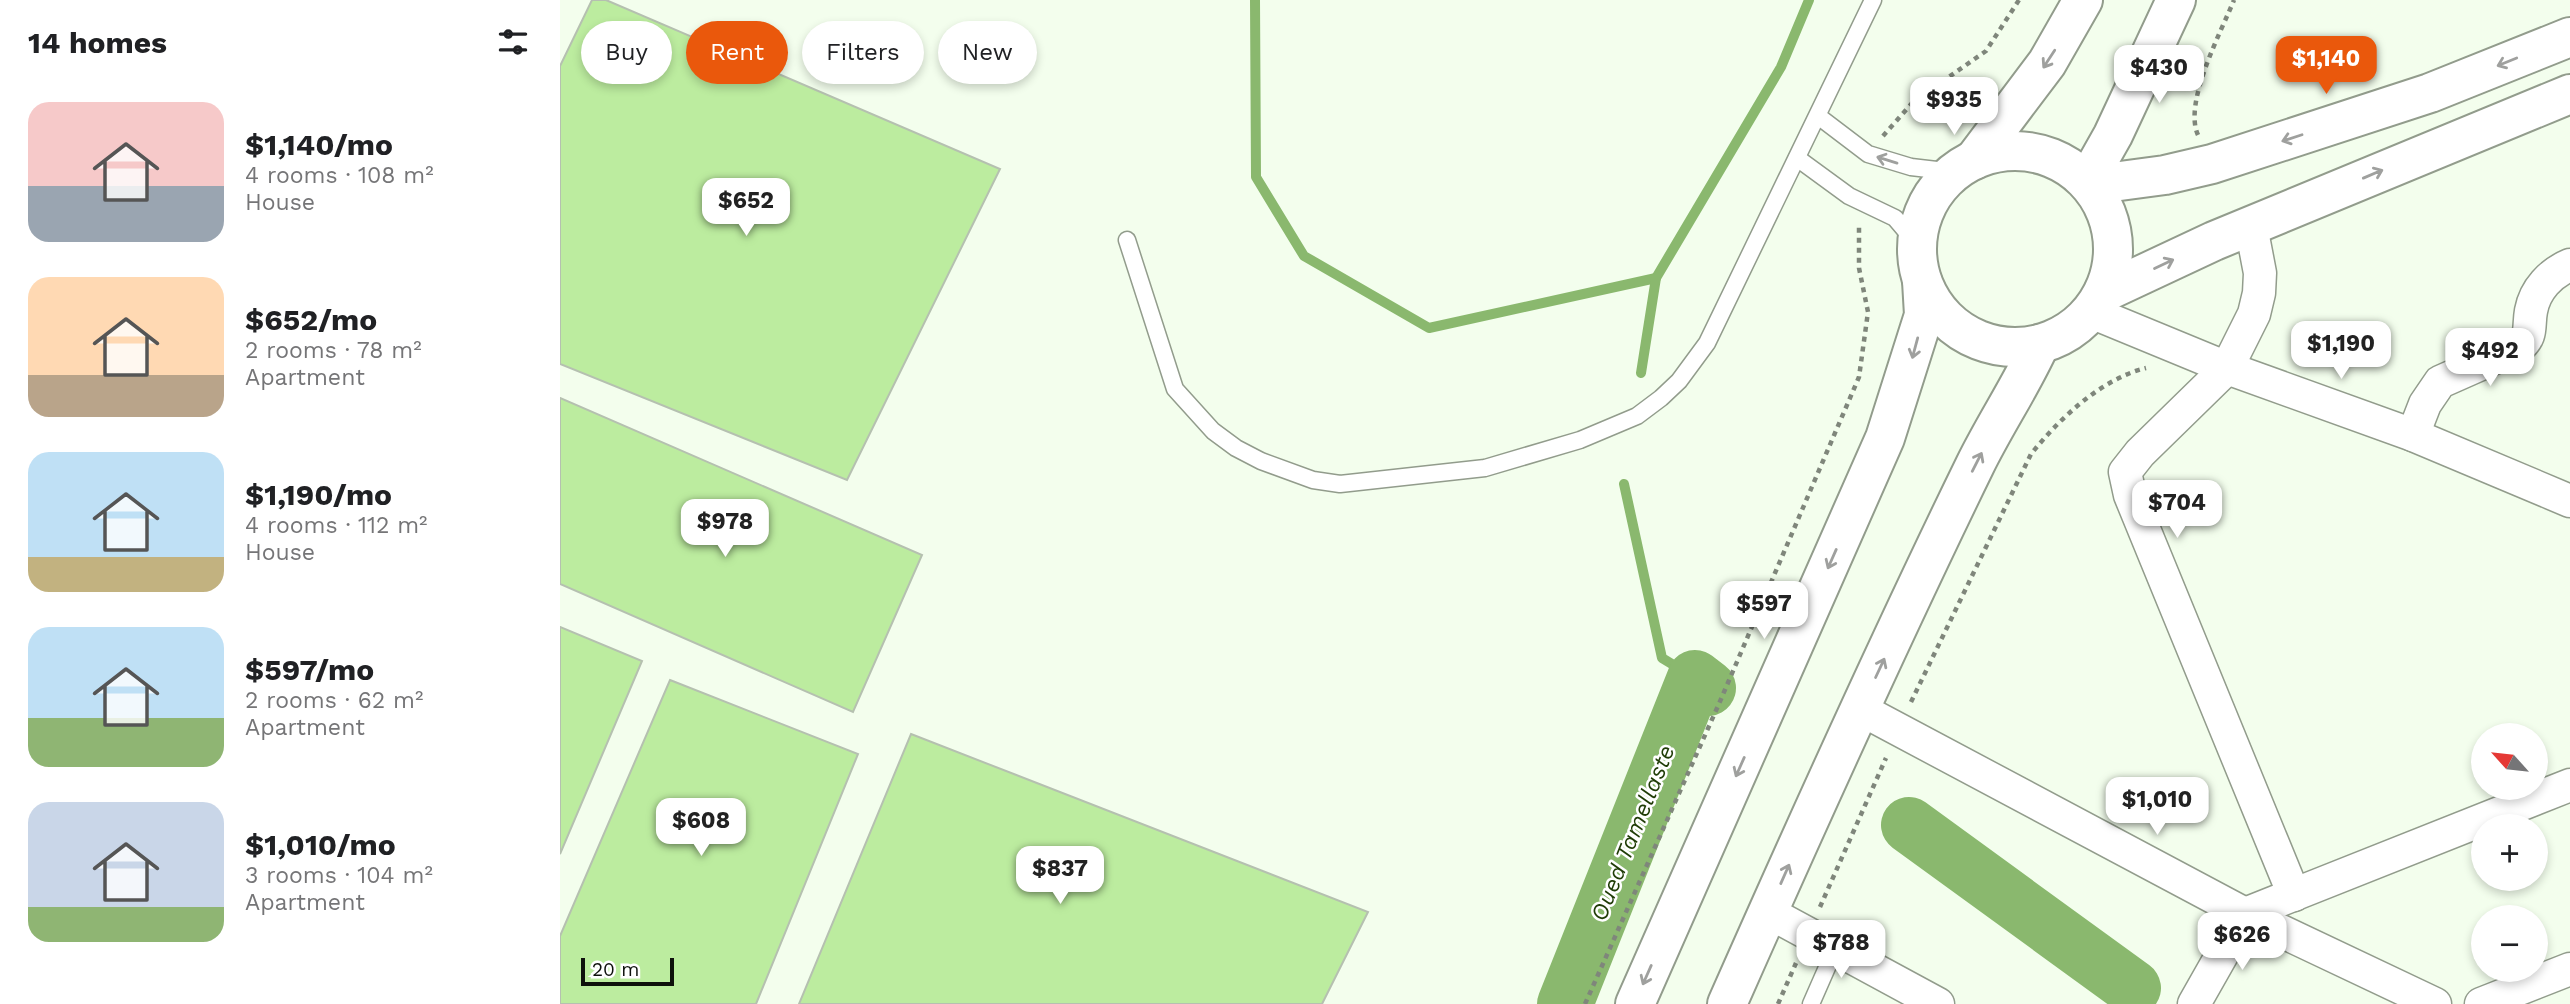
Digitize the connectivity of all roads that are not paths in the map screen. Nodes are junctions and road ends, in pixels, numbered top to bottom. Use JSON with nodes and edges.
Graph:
{"nodes":[{"id":1,"x":1873,"y":0,"type":"edge"},
{"id":2,"x":2083,"y":0,"type":"edge"},
{"id":3,"x":2176,"y":0,"type":"edge"},
{"id":4,"x":2570,"y":37,"type":"edge"},
{"id":5,"x":2570,"y":94,"type":"edge"},
{"id":6,"x":1818,"y":116,"type":"junction"},
{"id":7,"x":1797,"y":158,"type":"junction"},
{"id":8,"x":1964,"y":166,"type":"junction"},
{"id":9,"x":2088,"y":183,"type":"junction"},
{"id":10,"x":2251,"y":226,"type":"junction"},
{"id":11,"x":1127,"y":240,"type":"dead end"},
{"id":12,"x":1917,"y":244,"type":"junction"},
{"id":13,"x":2570,"y":265,"type":"edge"},
{"id":14,"x":1922,"y":281,"type":"junction"},
{"id":15,"x":2097,"y":303,"type":"junction"},
{"id":16,"x":2040,"y":344,"type":"junction"},
{"id":17,"x":2227,"y":368,"type":"junction"},
{"id":18,"x":2413,"y":435,"type":"junction"},
{"id":19,"x":2570,"y":501,"type":"edge"},
{"id":20,"x":1860,"y":709,"type":"junction"},
{"id":21,"x":2570,"y":785,"type":"edge"},
{"id":22,"x":2294,"y":895,"type":"junction"},
{"id":23,"x":1768,"y":912,"type":"junction"},
{"id":24,"x":2245,"y":914,"type":"junction"},
{"id":25,"x":1836,"y":947,"type":"junction"},
{"id":26,"x":2570,"y":969,"type":"edge"},
{"id":27,"x":1635,"y":1004,"type":"edge"},
{"id":28,"x":1727,"y":1004,"type":"edge"},
{"id":29,"x":1811,"y":1004,"type":"edge"},
{"id":30,"x":1938,"y":1004,"type":"edge"},
{"id":31,"x":2194,"y":1004,"type":"edge"},
{"id":32,"x":2435,"y":1004,"type":"edge"},
{"id":33,"x":2481,"y":1004,"type":"edge"}],
"edges":[{"from":1,"to":6,"type":"lane"},
{"from":2,"to":8,"type":"main road","one_way":true},
{"from":3,"to":9,"type":"main road"},
{"from":4,"to":9,"type":"main road","one_way":true},
{"from":10,"to":5,"type":"main road","one_way":true},
{"from":6,"to":7,"type":"lane"},
{"from":8,"to":6,"type":"lane","one_way":true},
{"from":7,"to":11,"type":"lane"},
{"from":7,"to":12,"type":"lane"},
{"from":8,"to":9,"type":"main road"},
{"from":8,"to":12,"type":"main road"},
{"from":9,"to":15,"type":"main road"},
{"from":15,"to":10,"type":"main road","one_way":true},
{"from":10,"to":17,"type":"street"},
{"from":12,"to":14,"type":"main road"},
{"from":13,"to":18,"type":"street"},
{"from":14,"to":16,"type":"main road"},
{"from":14,"to":27,"type":"main road","one_way":true},
{"from":15,"to":16,"type":"main road"},
{"from":15,"to":17,"type":"street"},
{"from":20,"to":16,"type":"main road","one_way":true},
{"from":17,"to":18,"type":"street"},
{"from":17,"to":22,"type":"street"},
{"from":18,"to":19,"type":"street"},
{"from":23,"to":20,"type":"main road","one_way":true},
{"from":20,"to":24,"type":"street"},
{"from":21,"to":22,"type":"street"},
{"from":22,"to":24,"type":"street"},
{"from":23,"to":25,"type":"street"},
{"from":23,"to":28,"type":"main road"},
{"from":24,"to":31,"type":"street"},
{"from":24,"to":32,"type":"street"},
{"from":25,"to":29,"type":"lane"},
{"from":25,"to":30,"type":"street"},
{"from":26,"to":33,"type":"street"}]}
